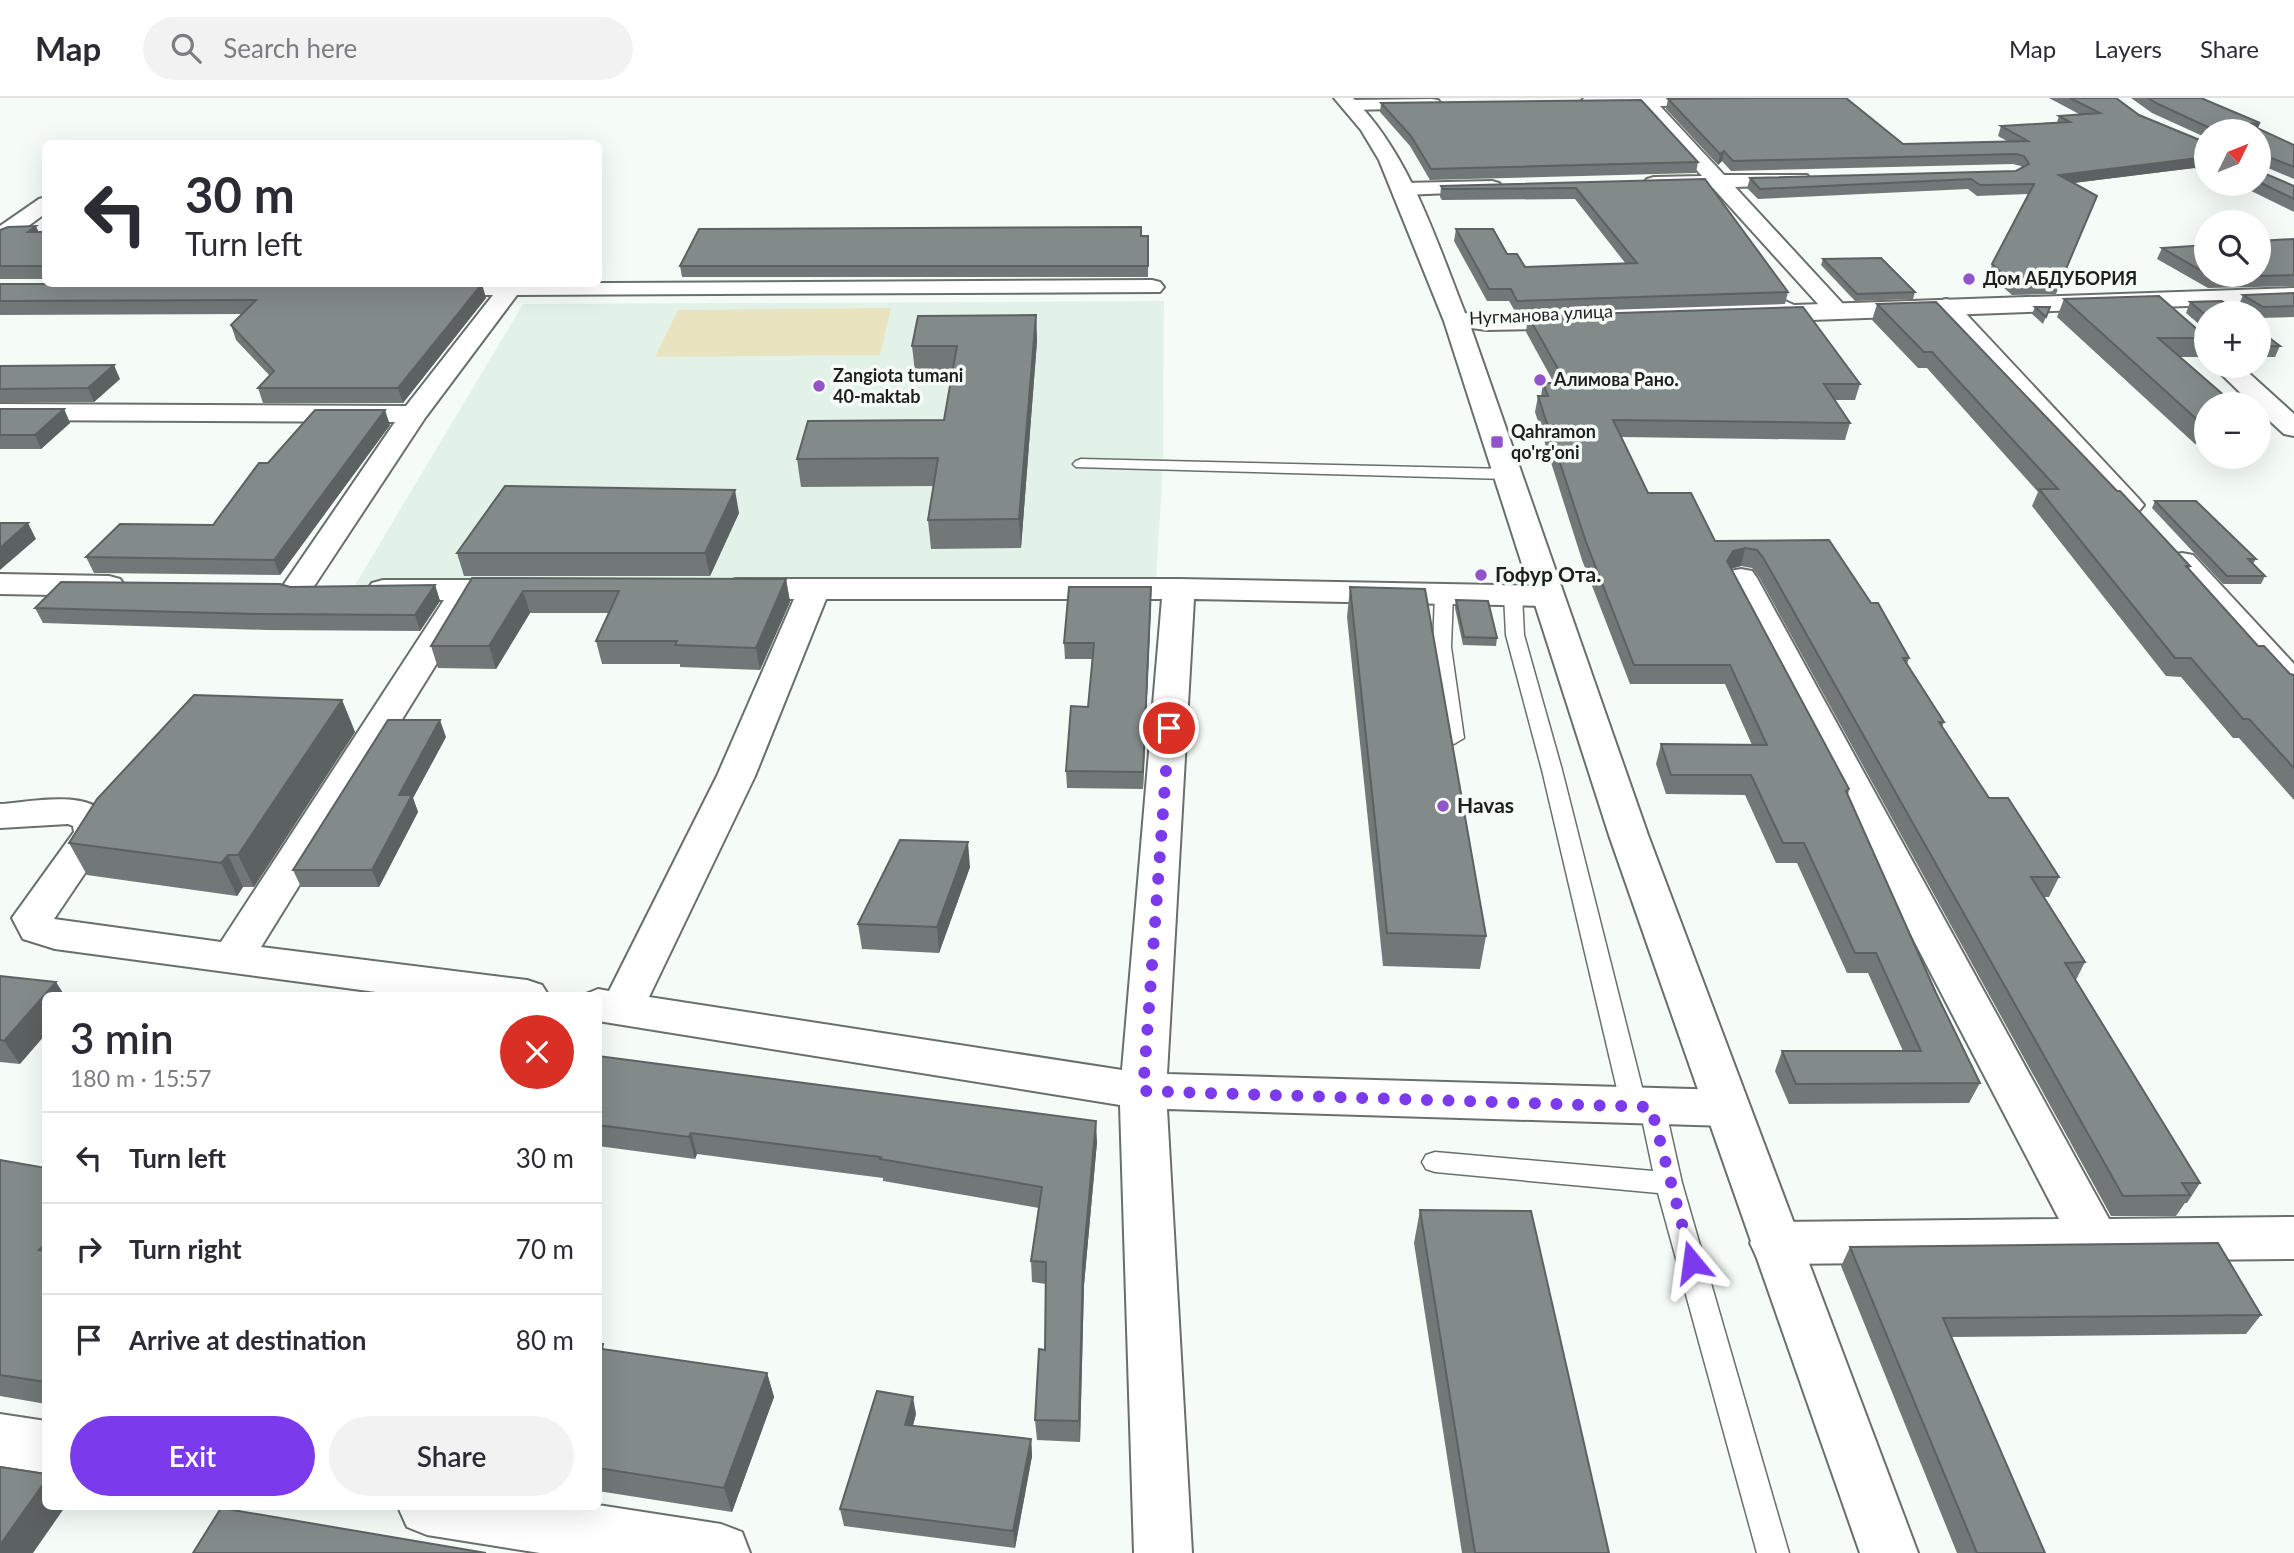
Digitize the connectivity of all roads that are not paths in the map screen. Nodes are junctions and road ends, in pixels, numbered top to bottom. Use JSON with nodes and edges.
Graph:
{"nodes":[{"id":1,"x":1643,"y":100,"type":"edge"},
{"id":2,"x":1742,"y":100,"type":"edge"},
{"id":3,"x":1347,"y":101,"type":"edge"},
{"id":4,"x":1578,"y":102,"type":"edge"},
{"id":5,"x":1444,"y":103,"type":"edge"},
{"id":6,"x":1825,"y":178,"type":"edge"},
{"id":7,"x":1718,"y":181,"type":"junction"},
{"id":8,"x":1636,"y":183,"type":"edge"},
{"id":9,"x":1513,"y":186,"type":"edge"},
{"id":10,"x":1403,"y":189,"type":"junction"},
{"id":11,"x":42,"y":207,"type":"edge"},
{"id":12,"x":0,"y":236,"type":"edge"},
{"id":13,"x":1152,"y":287,"type":"dead end"},
{"id":14,"x":413,"y":288,"type":"edge"},
{"id":15,"x":510,"y":288,"type":"junction"},
{"id":16,"x":2294,"y":295,"type":"edge"},
{"id":17,"x":2155,"y":301,"type":"junction"},
{"id":18,"x":1946,"y":306,"type":"junction"},
{"id":19,"x":1836,"y":310,"type":"junction"},
{"id":20,"x":1457,"y":319,"type":"junction"},
{"id":21,"x":1566,"y":321,"type":"junction"},
{"id":22,"x":2181,"y":324,"type":"edge"},
{"id":23,"x":1473,"y":363,"type":"junction"},
{"id":24,"x":2239,"y":378,"type":"edge"},
{"id":25,"x":0,"y":412,"type":"edge"},
{"id":26,"x":414,"y":414,"type":"junction"},
{"id":27,"x":2294,"y":428,"type":"edge"},
{"id":28,"x":1081,"y":464,"type":"dead end"},
{"id":29,"x":1507,"y":474,"type":"junction"},
{"id":30,"x":1741,"y":578,"type":"dead end"},
{"id":31,"x":0,"y":584,"type":"edge"},
{"id":32,"x":135,"y":587,"type":"edge"},
{"id":33,"x":702,"y":589,"type":"edge"},
{"id":34,"x":814,"y":589,"type":"junction"},
{"id":35,"x":1179,"y":589,"type":"junction"},
{"id":36,"x":466,"y":590,"type":"junction"},
{"id":37,"x":550,"y":590,"type":"edge"},
{"id":38,"x":1444,"y":594,"type":"junction"},
{"id":39,"x":1530,"y":595,"type":"junction"},
{"id":40,"x":2294,"y":684,"type":"edge"},
{"id":41,"x":1454,"y":738,"type":"edge"},
{"id":42,"x":0,"y":816,"type":"edge"},
{"id":43,"x":232,"y":958,"type":"junction"},
{"id":44,"x":496,"y":992,"type":"edge"},
{"id":45,"x":610,"y":1007,"type":"edge"},
{"id":46,"x":1143,"y":1091,"type":"junction"},
{"id":47,"x":1643,"y":1106,"type":"junction"},
{"id":48,"x":1727,"y":1108,"type":"junction"},
{"id":49,"x":1435,"y":1162,"type":"dead end"},
{"id":50,"x":1670,"y":1183,"type":"junction"},
{"id":51,"x":2294,"y":1238,"type":"edge"},
{"id":52,"x":2095,"y":1240,"type":"junction"},
{"id":53,"x":1775,"y":1243,"type":"junction"},
{"id":54,"x":0,"y":1440,"type":"edge"},
{"id":55,"x":42,"y":1446,"type":"edge"},
{"id":56,"x":446,"y":1510,"type":"edge"},
{"id":57,"x":721,"y":1553,"type":"edge"},
{"id":58,"x":1163,"y":1553,"type":"edge"},
{"id":59,"x":1773,"y":1553,"type":"edge"},
{"id":60,"x":1889,"y":1553,"type":"edge"}],
"edges":[{"from":1,"to":2,"type":"street"},
{"from":1,"to":4,"type":"street"},
{"from":1,"to":7,"type":"street"},
{"from":3,"to":5,"type":"street"},
{"from":3,"to":10,"type":"street"},
{"from":6,"to":7,"type":"street"},
{"from":7,"to":8,"type":"street"},
{"from":7,"to":19,"type":"street"},
{"from":9,"to":10,"type":"street"},
{"from":10,"to":20,"type":"street"},
{"from":11,"to":12,"type":"street"},
{"from":13,"to":15,"type":"street"},
{"from":14,"to":15,"type":"street"},
{"from":15,"to":26,"type":"street"},
{"from":16,"to":17,"type":"street","name":"Нугманова улица"},
{"from":17,"to":18,"type":"street","name":"Нугманова улица"},
{"from":17,"to":22,"type":"street"},
{"from":18,"to":19,"type":"street","name":"Нугманова улица"},
{"from":18,"to":40,"type":"street"},
{"from":19,"to":20,"type":"street","name":"Нугманова улица"},
{"from":19,"to":21,"type":"street","name":"Нугманова улица"},
{"from":20,"to":21,"type":"street","name":"Нугманова улица"},
{"from":20,"to":23,"type":"street"},
{"from":21,"to":23,"type":"street"},
{"from":23,"to":29,"type":"street"},
{"from":24,"to":27,"type":"street"},
{"from":25,"to":26,"type":"street"},
{"from":26,"to":36,"type":"street"},
{"from":28,"to":29,"type":"lane"},
{"from":29,"to":39,"type":"street"},
{"from":30,"to":52,"type":"street"},
{"from":31,"to":32,"type":"street"},
{"from":33,"to":34,"type":"street"},
{"from":34,"to":35,"type":"street"},
{"from":34,"to":45,"type":"street"},
{"from":35,"to":38,"type":"street"},
{"from":35,"to":46,"type":"street"},
{"from":36,"to":37,"type":"street"},
{"from":36,"to":43,"type":"street"},
{"from":38,"to":39,"type":"street"},
{"from":38,"to":41,"type":"lane"},
{"from":39,"to":47,"type":"lane"},
{"from":39,"to":48,"type":"street"},
{"from":42,"to":43,"type":"street"},
{"from":43,"to":44,"type":"street"},
{"from":45,"to":46,"type":"street"},
{"from":46,"to":47,"type":"street"},
{"from":46,"to":58,"type":"street"},
{"from":47,"to":48,"type":"street"},
{"from":47,"to":50,"type":"lane"},
{"from":48,"to":53,"type":"street"},
{"from":49,"to":50,"type":"lane"},
{"from":50,"to":59,"type":"lane"},
{"from":51,"to":52,"type":"street"},
{"from":52,"to":53,"type":"street"},
{"from":53,"to":60,"type":"street"},
{"from":54,"to":55,"type":"street"},
{"from":56,"to":57,"type":"street"}]}
